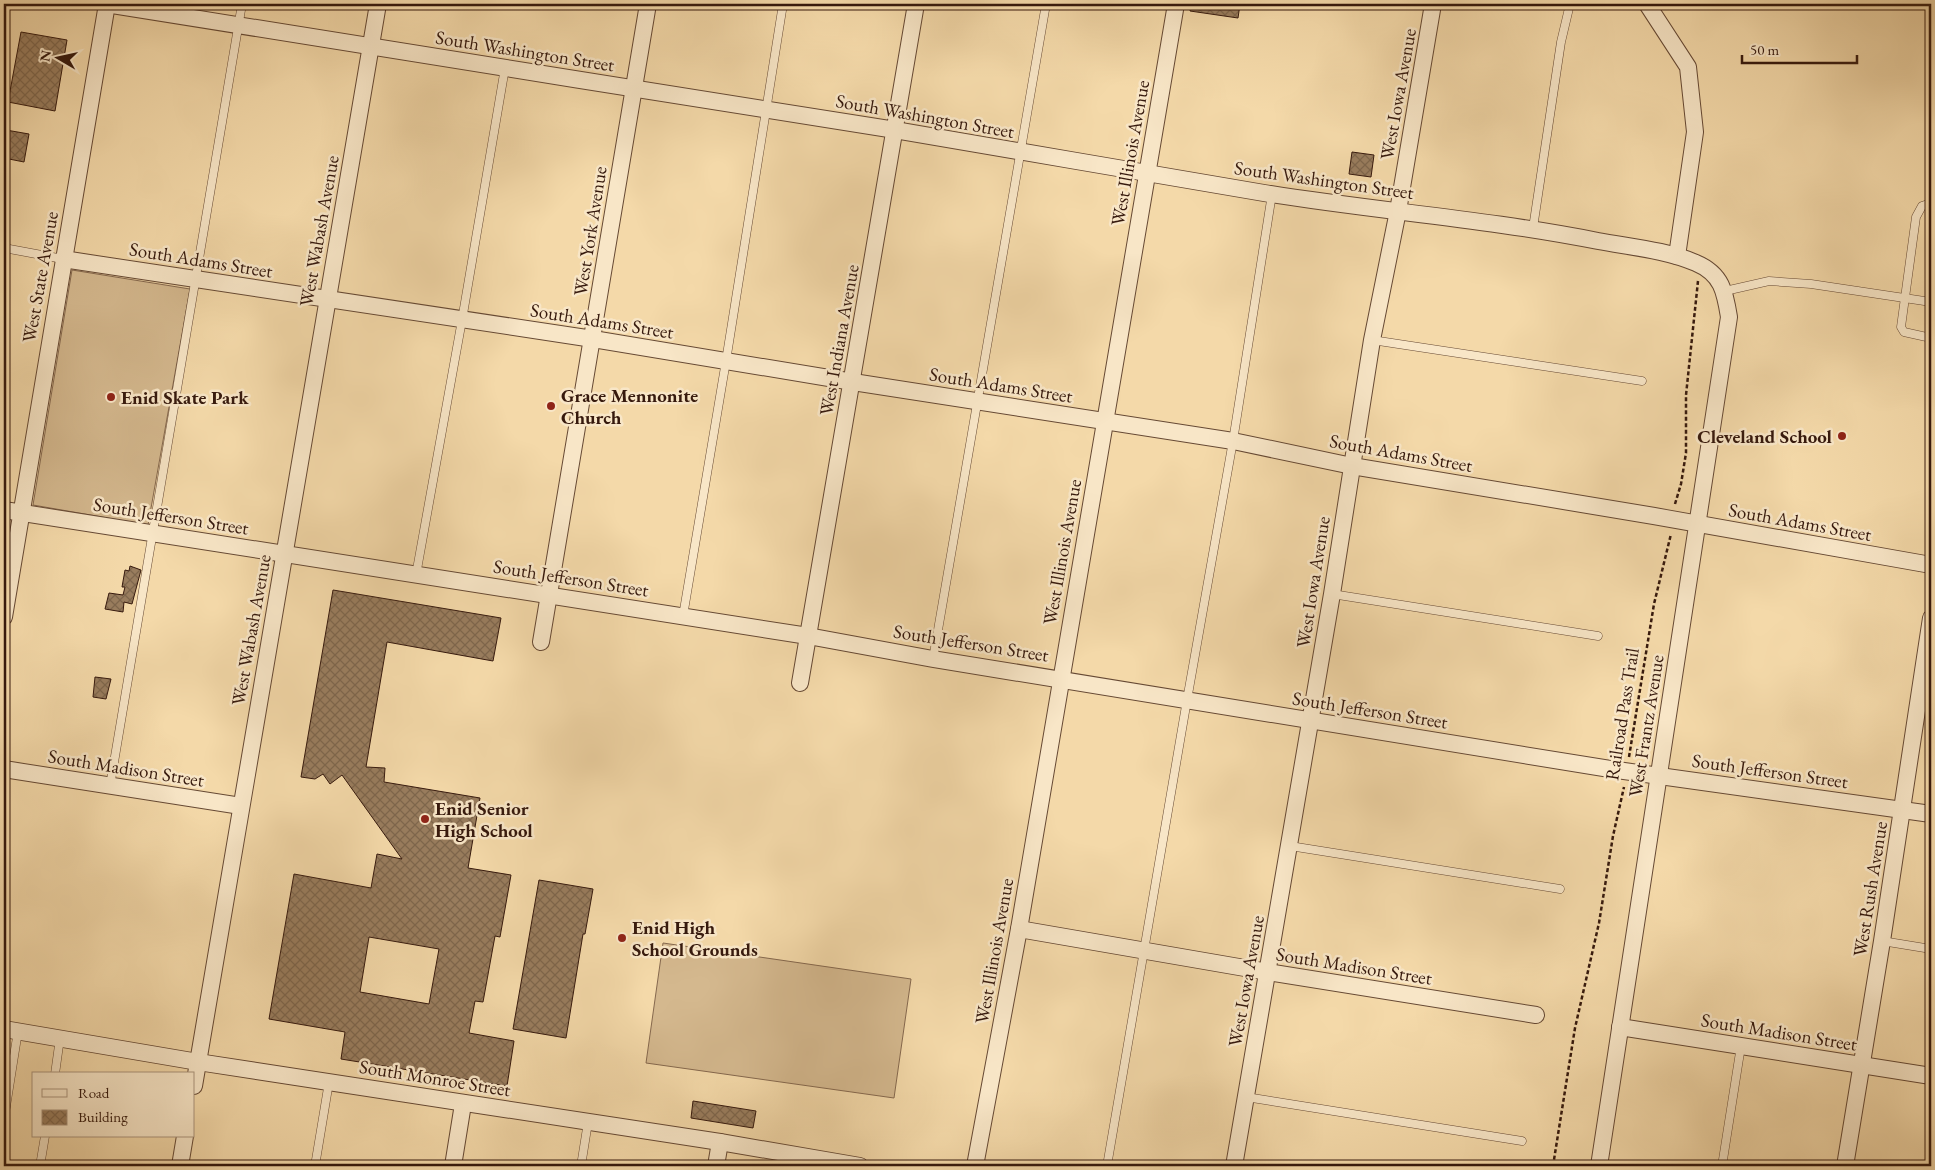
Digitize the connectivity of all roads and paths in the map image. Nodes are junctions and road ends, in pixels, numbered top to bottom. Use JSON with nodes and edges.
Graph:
{"nodes":[{"id":1,"x":107,"y":4,"type":"edge"},
{"id":2,"x":242,"y":4,"type":"edge"},
{"id":3,"x":378,"y":4,"type":"edge"},
{"id":4,"x":648,"y":4,"type":"edge"},
{"id":5,"x":783,"y":4,"type":"edge"},
{"id":6,"x":916,"y":4,"type":"edge"},
{"id":7,"x":1046,"y":4,"type":"edge"},
{"id":8,"x":1176,"y":4,"type":"edge"},
{"id":9,"x":1433,"y":4,"type":"edge"},
{"id":10,"x":1570,"y":4,"type":"edge"},
{"id":11,"x":1647,"y":4,"type":"edge"},
{"id":12,"x":238,"y":26,"type":"junction"},
{"id":13,"x":370,"y":48,"type":"junction"},
{"id":14,"x":505,"y":68,"type":"junction"},
{"id":15,"x":634,"y":89,"type":"junction"},
{"id":16,"x":766,"y":110,"type":"junction"},
{"id":17,"x":895,"y":130,"type":"junction"},
{"id":18,"x":1021,"y":152,"type":"junction"},
{"id":19,"x":1146,"y":173,"type":"junction"},
{"id":20,"x":1272,"y":194,"type":"junction"},
{"id":21,"x":1931,"y":203,"type":"edge"},
{"id":22,"x":1398,"y":211,"type":"junction"},
{"id":23,"x":1533,"y":228,"type":"junction"},
{"id":24,"x":4,"y":248,"type":"edge"},
{"id":25,"x":1677,"y":256,"type":"junction"},
{"id":26,"x":63,"y":259,"type":"junction"},
{"id":27,"x":1700,"y":264,"type":"junction"},
{"id":28,"x":196,"y":279,"type":"junction"},
{"id":29,"x":1725,"y":291,"type":"junction"},
{"id":30,"x":1906,"y":298,"type":"junction"},
{"id":31,"x":327,"y":300,"type":"junction"},
{"id":32,"x":1931,"y":302,"type":"edge"},
{"id":33,"x":462,"y":320,"type":"junction"},
{"id":34,"x":1931,"y":338,"type":"edge"},
{"id":35,"x":593,"y":339,"type":"junction"},
{"id":36,"x":1372,"y":340,"type":"junction"},
{"id":37,"x":726,"y":362,"type":"junction"},
{"id":38,"x":1642,"y":381,"type":"dead end"},
{"id":39,"x":853,"y":382,"type":"junction"},
{"id":40,"x":977,"y":401,"type":"junction"},
{"id":41,"x":1106,"y":421,"type":"junction"},
{"id":42,"x":1233,"y":441,"type":"junction"},
{"id":43,"x":1352,"y":466,"type":"junction"},
{"id":44,"x":4,"y":510,"type":"edge"},
{"id":45,"x":21,"y":513,"type":"junction"},
{"id":46,"x":1673,"y":519,"type":"junction"},
{"id":47,"x":1697,"y":524,"type":"junction"},
{"id":48,"x":152,"y":534,"type":"junction"},
{"id":49,"x":284,"y":555,"type":"junction"},
{"id":50,"x":1931,"y":565,"type":"edge"},
{"id":51,"x":416,"y":575,"type":"junction"},
{"id":52,"x":1332,"y":594,"type":"junction"},
{"id":53,"x":549,"y":595,"type":"junction"},
{"id":54,"x":683,"y":616,"type":"junction"},
{"id":55,"x":4,"y":617,"type":"edge"},
{"id":56,"x":1931,"y":618,"type":"edge"},
{"id":57,"x":808,"y":636,"type":"junction"},
{"id":58,"x":1598,"y":636,"type":"dead end"},
{"id":59,"x":541,"y":642,"type":"dead end"},
{"id":60,"x":933,"y":659,"type":"junction"},
{"id":61,"x":1060,"y":678,"type":"junction"},
{"id":62,"x":800,"y":683,"type":"dead end"},
{"id":63,"x":1186,"y":700,"type":"junction"},
{"id":64,"x":1310,"y":721,"type":"junction"},
{"id":65,"x":4,"y":770,"type":"edge"},
{"id":66,"x":1627,"y":771,"type":"junction"},
{"id":67,"x":1659,"y":776,"type":"junction"},
{"id":68,"x":110,"y":786,"type":"junction"},
{"id":69,"x":242,"y":806,"type":"junction"},
{"id":70,"x":1902,"y":810,"type":"junction"},
{"id":71,"x":1931,"y":814,"type":"edge"},
{"id":72,"x":1290,"y":846,"type":"junction"},
{"id":73,"x":1560,"y":889,"type":"dead end"},
{"id":74,"x":1018,"y":929,"type":"junction"},
{"id":75,"x":1882,"y":941,"type":"junction"},
{"id":76,"x":1931,"y":949,"type":"edge"},
{"id":77,"x":1145,"y":952,"type":"junction"},
{"id":78,"x":1268,"y":972,"type":"junction"},
{"id":79,"x":1536,"y":1015,"type":"dead end"},
{"id":80,"x":1620,"y":1028,"type":"junction"},
{"id":81,"x":11,"y":1030,"type":"edge"},
{"id":82,"x":60,"y":1038,"type":"junction"},
{"id":83,"x":1741,"y":1046,"type":"junction"},
{"id":84,"x":4,"y":1058,"type":"edge"},
{"id":85,"x":14,"y":1060,"type":"junction"},
{"id":86,"x":198,"y":1062,"type":"junction"},
{"id":87,"x":1862,"y":1065,"type":"junction"},
{"id":88,"x":55,"y":1072,"type":"edge"},
{"id":89,"x":1931,"y":1076,"type":"edge"},
{"id":90,"x":195,"y":1080,"type":"edge"},
{"id":91,"x":330,"y":1082,"type":"junction"},
{"id":92,"x":1246,"y":1097,"type":"junction"},
{"id":93,"x":463,"y":1104,"type":"junction"},
{"id":94,"x":4,"y":1119,"type":"edge"},
{"id":95,"x":588,"y":1122,"type":"junction"},
{"id":96,"x":45,"y":1138,"type":"edge"},
{"id":97,"x":185,"y":1138,"type":"edge"},
{"id":98,"x":1522,"y":1141,"type":"dead end"},
{"id":99,"x":720,"y":1142,"type":"junction"},
{"id":100,"x":842,"y":1165,"type":"edge"},
{"id":101,"x":40,"y":1166,"type":"edge"},
{"id":102,"x":180,"y":1166,"type":"edge"},
{"id":103,"x":315,"y":1166,"type":"edge"},
{"id":104,"x":453,"y":1166,"type":"edge"},
{"id":105,"x":581,"y":1166,"type":"edge"},
{"id":106,"x":716,"y":1166,"type":"edge"},
{"id":107,"x":860,"y":1166,"type":"edge"},
{"id":108,"x":975,"y":1166,"type":"edge"},
{"id":109,"x":1107,"y":1166,"type":"edge"},
{"id":110,"x":1234,"y":1166,"type":"edge"},
{"id":111,"x":1553,"y":1166,"type":"edge"},
{"id":112,"x":1598,"y":1166,"type":"edge"},
{"id":113,"x":1722,"y":1166,"type":"edge"},
{"id":114,"x":1845,"y":1166,"type":"edge"}],
"edges":[{"from":1,"to":12,"type":"street","name":"South Washington Street"},
{"from":1,"to":26,"type":"street","name":"West State Avenue"},
{"from":2,"to":12,"type":"lane"},
{"from":3,"to":13,"type":"street","name":"West Wabash Avenue"},
{"from":4,"to":15,"type":"street","name":"West York Avenue"},
{"from":5,"to":16,"type":"lane"},
{"from":6,"to":17,"type":"street","name":"West Indiana Avenue"},
{"from":7,"to":18,"type":"lane"},
{"from":8,"to":19,"type":"street","name":"West Illinois Avenue"},
{"from":9,"to":22,"type":"street","name":"West Iowa Avenue"},
{"from":10,"to":23,"type":"lane"},
{"from":11,"to":25,"type":"street"},
{"from":12,"to":13,"type":"street","name":"South Washington Street"},
{"from":12,"to":28,"type":"lane"},
{"from":13,"to":14,"type":"street","name":"South Washington Street"},
{"from":13,"to":31,"type":"street","name":"West Wabash Avenue"},
{"from":14,"to":15,"type":"street","name":"South Washington Street"},
{"from":14,"to":33,"type":"lane"},
{"from":15,"to":16,"type":"street","name":"South Washington Street"},
{"from":15,"to":35,"type":"street","name":"West York Avenue"},
{"from":16,"to":17,"type":"street","name":"South Washington Street"},
{"from":16,"to":37,"type":"lane"},
{"from":17,"to":18,"type":"street","name":"South Washington Street"},
{"from":17,"to":39,"type":"street","name":"West Indiana Avenue"},
{"from":18,"to":19,"type":"street","name":"South Washington Street"},
{"from":18,"to":40,"type":"lane"},
{"from":19,"to":20,"type":"street","name":"South Washington Street"},
{"from":19,"to":41,"type":"street","name":"West Illinois Avenue"},
{"from":20,"to":22,"type":"street","name":"South Washington Street"},
{"from":20,"to":42,"type":"lane"},
{"from":21,"to":30,"type":"lane"},
{"from":22,"to":23,"type":"street","name":"South Washington Street"},
{"from":22,"to":36,"type":"street","name":"West Iowa Avenue"},
{"from":23,"to":25,"type":"street","name":"South Washington Street"},
{"from":24,"to":26,"type":"lane"},
{"from":25,"to":27,"type":"street","name":"South Washington Street"},
{"from":26,"to":28,"type":"street","name":"South Adams Street"},
{"from":26,"to":45,"type":"street","name":"West State Avenue"},
{"from":27,"to":29,"type":"street","name":"South Washington Street"},
{"from":27,"to":46,"type":"path","name":"Railroad Pass Trail"},
{"from":28,"to":31,"type":"street","name":"South Adams Street"},
{"from":28,"to":48,"type":"lane"},
{"from":29,"to":30,"type":"lane"},
{"from":29,"to":47,"type":"street","name":"West Frantz Avenue"},
{"from":30,"to":32,"type":"lane"},
{"from":30,"to":34,"type":"lane"},
{"from":31,"to":33,"type":"street","name":"South Adams Street"},
{"from":31,"to":49,"type":"street","name":"West Wabash Avenue"},
{"from":33,"to":35,"type":"street","name":"South Adams Street"},
{"from":33,"to":51,"type":"lane"},
{"from":35,"to":37,"type":"street","name":"South Adams Street"},
{"from":35,"to":53,"type":"street","name":"West York Avenue"},
{"from":36,"to":38,"type":"lane"},
{"from":36,"to":43,"type":"street","name":"West Iowa Avenue"},
{"from":37,"to":39,"type":"street","name":"South Adams Street"},
{"from":37,"to":54,"type":"lane"},
{"from":39,"to":40,"type":"street","name":"South Adams Street"},
{"from":39,"to":57,"type":"street","name":"West Indiana Avenue"},
{"from":40,"to":41,"type":"street","name":"South Adams Street"},
{"from":40,"to":60,"type":"lane"},
{"from":41,"to":42,"type":"street","name":"South Adams Street"},
{"from":41,"to":61,"type":"street","name":"West Illinois Avenue"},
{"from":42,"to":43,"type":"street","name":"South Adams Street"},
{"from":42,"to":63,"type":"lane"},
{"from":43,"to":46,"type":"street","name":"South Adams Street"},
{"from":43,"to":52,"type":"street","name":"West Iowa Avenue"},
{"from":44,"to":45,"type":"street","name":"South Jefferson Street"},
{"from":45,"to":48,"type":"street","name":"South Jefferson Street"},
{"from":45,"to":55,"type":"street","name":"West State Avenue"},
{"from":46,"to":47,"type":"street","name":"South Adams Street"},
{"from":46,"to":66,"type":"path","name":"Railroad Pass Trail"},
{"from":47,"to":50,"type":"street","name":"South Adams Street"},
{"from":47,"to":67,"type":"street","name":"West Frantz Avenue"},
{"from":48,"to":49,"type":"street","name":"South Jefferson Street"},
{"from":48,"to":68,"type":"lane"},
{"from":49,"to":51,"type":"street","name":"South Jefferson Street"},
{"from":49,"to":69,"type":"street","name":"West Wabash Avenue"},
{"from":51,"to":53,"type":"street","name":"South Jefferson Street"},
{"from":52,"to":58,"type":"lane"},
{"from":52,"to":64,"type":"street","name":"West Iowa Avenue"},
{"from":53,"to":54,"type":"street","name":"South Jefferson Street"},
{"from":53,"to":59,"type":"street","name":"West York Avenue"},
{"from":54,"to":57,"type":"street","name":"South Jefferson Street"},
{"from":56,"to":70,"type":"street","name":"West Rush Avenue"},
{"from":57,"to":60,"type":"street","name":"South Jefferson Street"},
{"from":57,"to":62,"type":"street","name":"West Indiana Avenue"},
{"from":60,"to":61,"type":"street","name":"South Jefferson Street"},
{"from":61,"to":63,"type":"street","name":"South Jefferson Street"},
{"from":61,"to":74,"type":"street","name":"West Illinois Avenue"},
{"from":63,"to":64,"type":"street","name":"South Jefferson Street"},
{"from":63,"to":77,"type":"lane"},
{"from":64,"to":66,"type":"street","name":"South Jefferson Street"},
{"from":64,"to":72,"type":"street","name":"West Iowa Avenue"},
{"from":65,"to":68,"type":"street","name":"South Madison Street"},
{"from":66,"to":67,"type":"street","name":"South Jefferson Street"},
{"from":66,"to":111,"type":"path","name":"Railroad Pass Trail"},
{"from":67,"to":70,"type":"street","name":"South Jefferson Street"},
{"from":67,"to":80,"type":"street","name":"West Frantz Avenue"},
{"from":68,"to":69,"type":"street","name":"South Madison Street"},
{"from":69,"to":86,"type":"street","name":"West Wabash Avenue"},
{"from":70,"to":71,"type":"street","name":"South Jefferson Street"},
{"from":70,"to":75,"type":"street","name":"West Rush Avenue"},
{"from":72,"to":73,"type":"lane"},
{"from":72,"to":78,"type":"street","name":"West Iowa Avenue"},
{"from":74,"to":77,"type":"street","name":"South Madison Street"},
{"from":74,"to":108,"type":"street","name":"West Illinois Avenue"},
{"from":75,"to":76,"type":"lane"},
{"from":75,"to":87,"type":"street","name":"West Rush Avenue"},
{"from":77,"to":78,"type":"street","name":"South Madison Street"},
{"from":77,"to":109,"type":"lane"},
{"from":78,"to":79,"type":"street","name":"South Madison Street"},
{"from":78,"to":92,"type":"street","name":"West Iowa Avenue"},
{"from":80,"to":83,"type":"street","name":"South Madison Street"},
{"from":80,"to":112,"type":"street","name":"West Frantz Avenue"},
{"from":81,"to":82,"type":"street","name":"South Monroe Street"},
{"from":81,"to":85,"type":"lane"},
{"from":82,"to":86,"type":"street","name":"South Monroe Street"},
{"from":82,"to":88,"type":"lane"},
{"from":83,"to":87,"type":"street","name":"South Madison Street"},
{"from":83,"to":113,"type":"lane"},
{"from":84,"to":85,"type":"lane"},
{"from":85,"to":94,"type":"lane"},
{"from":86,"to":90,"type":"street","name":"West Wabash Avenue"},
{"from":86,"to":91,"type":"street","name":"South Monroe Street"},
{"from":87,"to":89,"type":"street","name":"South Madison Street"},
{"from":87,"to":114,"type":"street","name":"West Rush Avenue"},
{"from":91,"to":93,"type":"street","name":"South Monroe Street"},
{"from":91,"to":103,"type":"lane"},
{"from":92,"to":98,"type":"lane"},
{"from":92,"to":110,"type":"street","name":"West Iowa Avenue"},
{"from":93,"to":95,"type":"street","name":"South Monroe Street"},
{"from":93,"to":104,"type":"street"},
{"from":95,"to":99,"type":"street","name":"South Monroe Street"},
{"from":95,"to":105,"type":"lane"},
{"from":96,"to":101,"type":"lane"},
{"from":97,"to":102,"type":"street"},
{"from":99,"to":100,"type":"street","name":"South Monroe Street"},
{"from":99,"to":106,"type":"street"},
{"from":100,"to":107,"type":"street","name":"South Monroe Street"}]}
